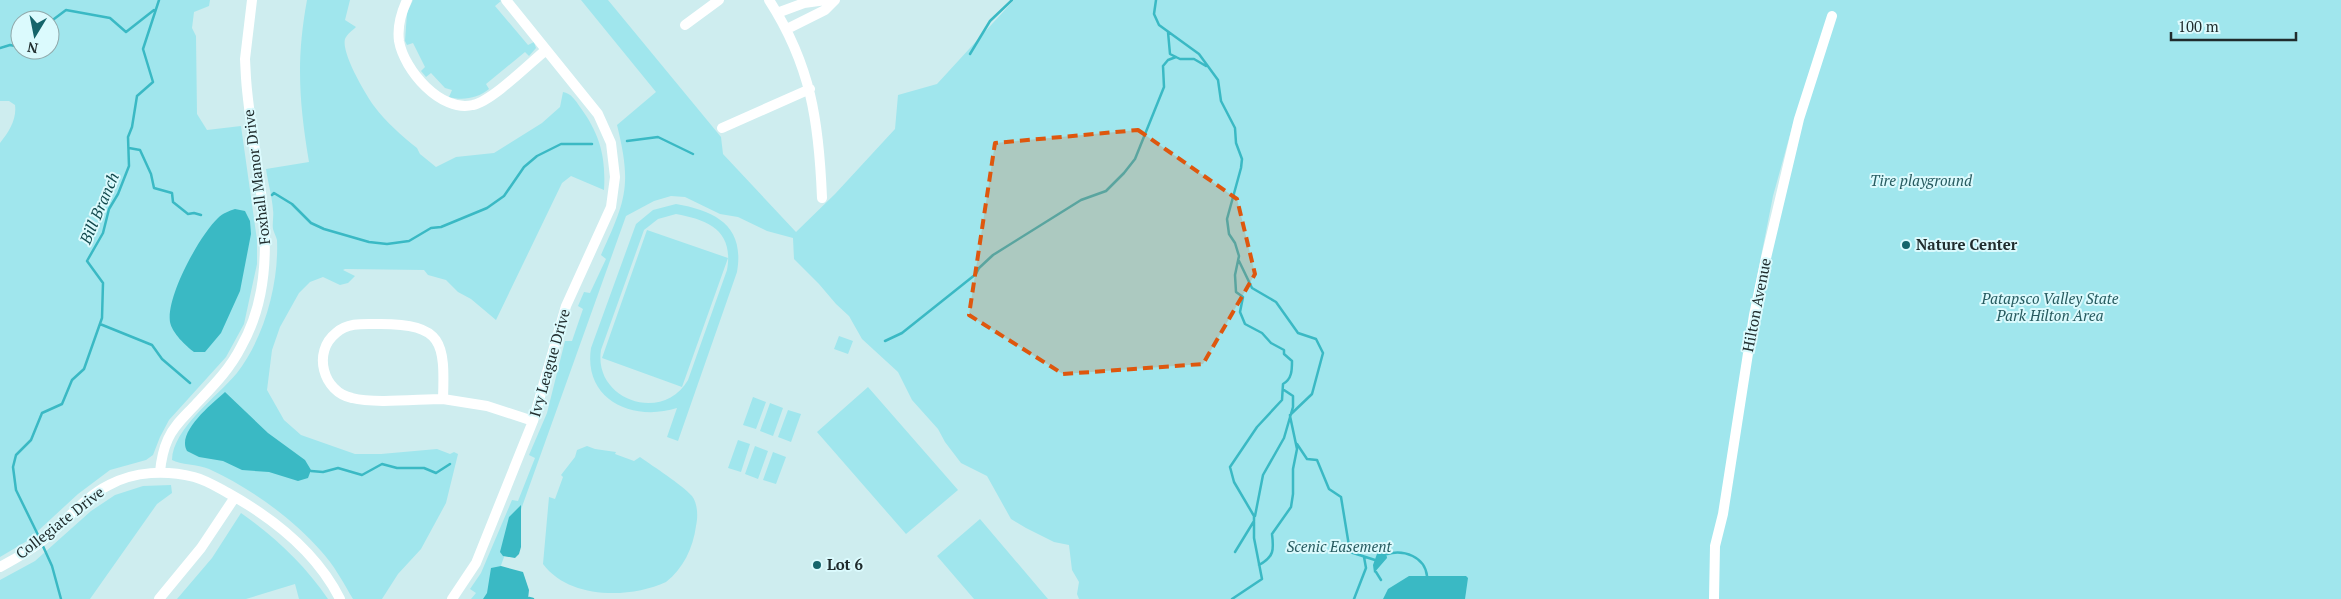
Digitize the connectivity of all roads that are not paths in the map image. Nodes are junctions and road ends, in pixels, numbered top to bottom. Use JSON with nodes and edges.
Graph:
{"nodes":[{"id":1,"x":252,"y":0,"type":"edge"},
{"id":2,"x":407,"y":0,"type":"edge"},
{"id":3,"x":506,"y":0,"type":"edge"},
{"id":4,"x":719,"y":0,"type":"edge"},
{"id":5,"x":769,"y":0,"type":"edge"},
{"id":6,"x":826,"y":0,"type":"edge"},
{"id":7,"x":835,"y":0,"type":"edge"},
{"id":8,"x":778,"y":13,"type":"junction"},
{"id":9,"x":1832,"y":16,"type":"dead end"},
{"id":10,"x":685,"y":25,"type":"dead end"},
{"id":11,"x":787,"y":29,"type":"junction"},
{"id":12,"x":546,"y":50,"type":"junction"},
{"id":13,"x":810,"y":89,"type":"junction"},
{"id":14,"x":722,"y":128,"type":"dead end"},
{"id":15,"x":822,"y":198,"type":"dead end"},
{"id":16,"x":443,"y":399,"type":"junction"},
{"id":17,"x":533,"y":421,"type":"junction"},
{"id":18,"x":160,"y":472,"type":"junction"},
{"id":19,"x":235,"y":497,"type":"junction"},
{"id":20,"x":0,"y":567,"type":"edge"},
{"id":21,"x":159,"y":599,"type":"edge"},
{"id":22,"x":340,"y":599,"type":"edge"},
{"id":23,"x":452,"y":599,"type":"edge"},
{"id":24,"x":1714,"y":599,"type":"edge"}],
"edges":[{"from":1,"to":18,"type":"street","name":"Foxhall Manor Drive"},
{"from":2,"to":12,"type":"street"},
{"from":3,"to":12,"type":"street","name":"Ivy League Drive"},
{"from":4,"to":10,"type":"street"},
{"from":5,"to":8,"type":"street"},
{"from":6,"to":8,"type":"street"},
{"from":7,"to":11,"type":"street"},
{"from":8,"to":11,"type":"street"},
{"from":9,"to":24,"type":"street","name":"Hilton Avenue"},
{"from":11,"to":13,"type":"street"},
{"from":12,"to":17,"type":"street","name":"Ivy League Drive"},
{"from":13,"to":14,"type":"street"},
{"from":13,"to":15,"type":"street"},
{"from":16,"to":16,"type":"street"},
{"from":16,"to":17,"type":"street"},
{"from":17,"to":23,"type":"street","name":"Ivy League Drive"},
{"from":18,"to":19,"type":"street","name":"Collegiate Drive"},
{"from":18,"to":20,"type":"street","name":"Collegiate Drive"},
{"from":19,"to":21,"type":"street"},
{"from":19,"to":22,"type":"street","name":"Collegiate Drive"}]}
